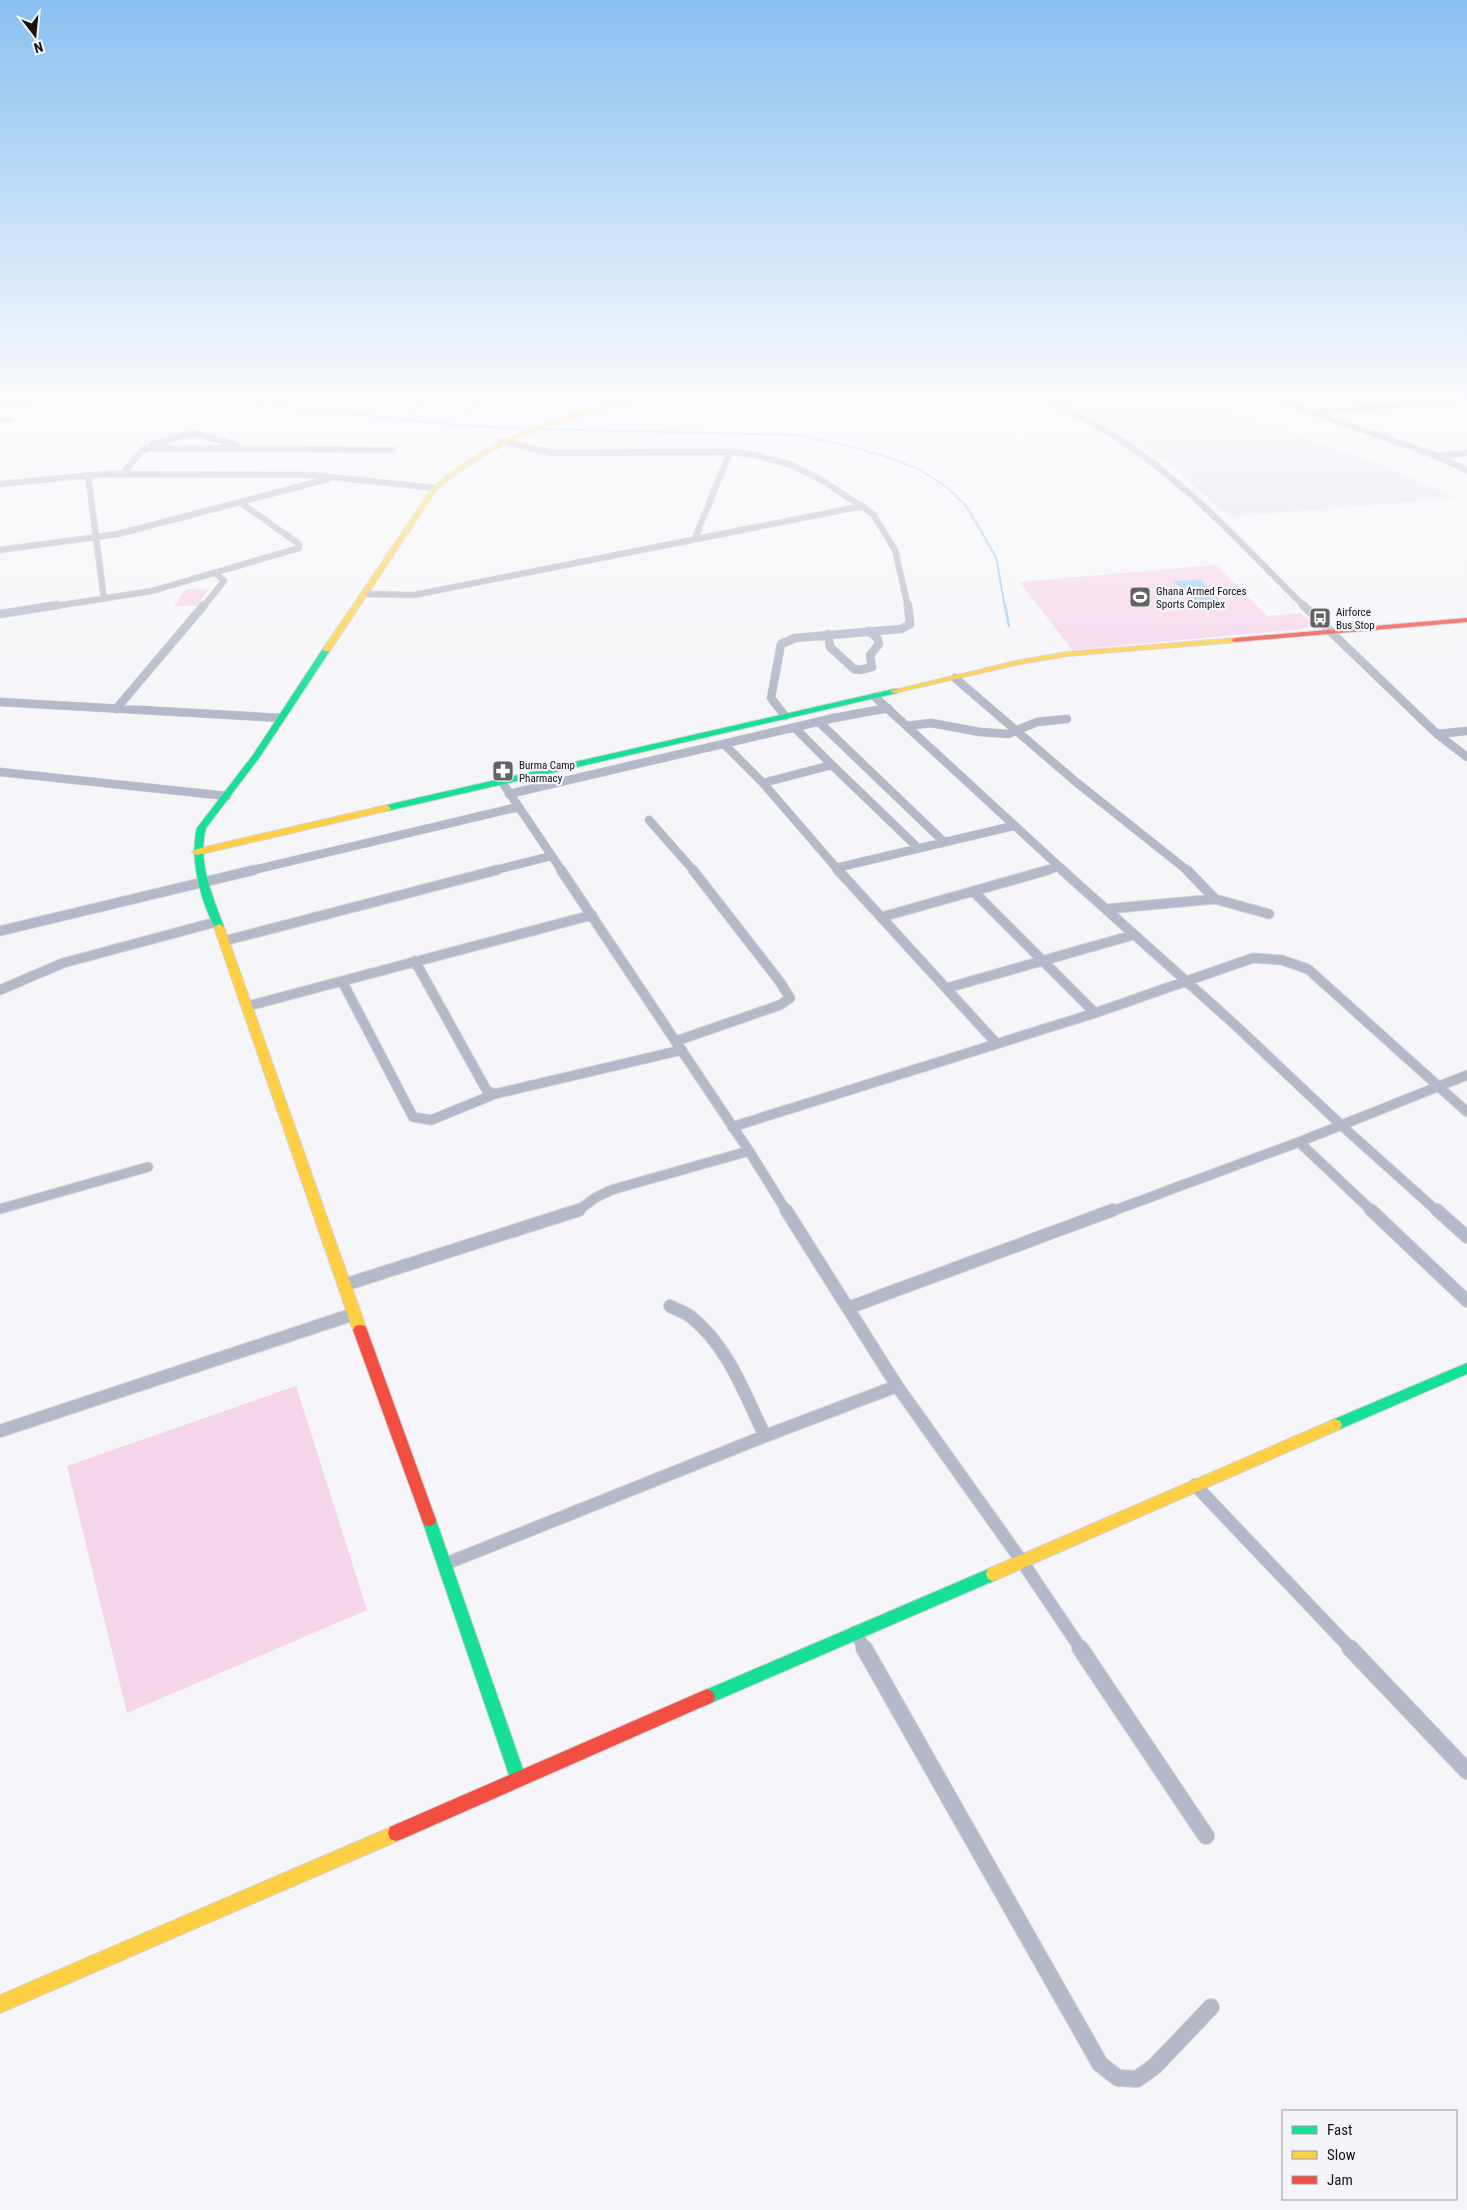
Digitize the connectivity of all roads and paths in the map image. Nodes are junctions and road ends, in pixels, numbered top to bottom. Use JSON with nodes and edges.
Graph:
{"nodes":[{"id":1,"x":91,"y":503,"type":"edge"},
{"id":2,"x":236,"y":503,"type":"edge"},
{"id":3,"x":243,"y":503,"type":"edge"},
{"id":4,"x":425,"y":503,"type":"edge"},
{"id":5,"x":709,"y":503,"type":"edge"},
{"id":6,"x":858,"y":503,"type":"edge"},
{"id":7,"x":1201,"y":503,"type":"edge"},
{"id":8,"x":863,"y":506,"type":"junction"},
{"id":9,"x":95,"y":538,"type":"junction"},
{"id":10,"x":695,"y":538,"type":"junction"},
{"id":11,"x":0,"y":550,"type":"edge"},
{"id":12,"x":217,"y":574,"type":"junction"},
{"id":13,"x":364,"y":594,"type":"junction"},
{"id":14,"x":104,"y":598,"type":"junction"},
{"id":15,"x":0,"y":614,"type":"edge"},
{"id":16,"x":1467,"y":620,"type":"edge"},
{"id":17,"x":869,"y":631,"type":"junction"},
{"id":18,"x":1331,"y":631,"type":"junction"},
{"id":19,"x":828,"y":634,"type":"junction"},
{"id":20,"x":955,"y":678,"type":"junction"},
{"id":21,"x":875,"y":697,"type":"junction"},
{"id":22,"x":0,"y":702,"type":"edge"},
{"id":23,"x":888,"y":708,"type":"junction"},
{"id":24,"x":116,"y":709,"type":"junction"},
{"id":25,"x":785,"y":716,"type":"junction"},
{"id":26,"x":281,"y":718,"type":"junction"},
{"id":27,"x":1067,"y":719,"type":"dead end"},
{"id":28,"x":819,"y":722,"type":"junction"},
{"id":29,"x":907,"y":726,"type":"junction"},
{"id":30,"x":796,"y":728,"type":"junction"},
{"id":31,"x":1016,"y":731,"type":"junction"},
{"id":32,"x":1467,"y":731,"type":"edge"},
{"id":33,"x":1437,"y":734,"type":"junction"},
{"id":34,"x":724,"y":744,"type":"junction"},
{"id":35,"x":1467,"y":757,"type":"edge"},
{"id":36,"x":832,"y":765,"type":"junction"},
{"id":37,"x":0,"y":772,"type":"edge"},
{"id":38,"x":502,"y":782,"type":"junction"},
{"id":39,"x":764,"y":783,"type":"junction"},
{"id":40,"x":509,"y":794,"type":"junction"},
{"id":41,"x":227,"y":796,"type":"junction"},
{"id":42,"x":518,"y":807,"type":"junction"},
{"id":43,"x":649,"y":820,"type":"dead end"},
{"id":44,"x":1013,"y":826,"type":"junction"},
{"id":45,"x":943,"y":841,"type":"junction"},
{"id":46,"x":917,"y":847,"type":"junction"},
{"id":47,"x":197,"y":852,"type":"junction"},
{"id":48,"x":551,"y":856,"type":"junction"},
{"id":49,"x":1059,"y":867,"type":"junction"},
{"id":50,"x":836,"y":868,"type":"junction"},
{"id":51,"x":203,"y":882,"type":"junction"},
{"id":52,"x":974,"y":892,"type":"junction"},
{"id":53,"x":1215,"y":899,"type":"junction"},
{"id":54,"x":1106,"y":909,"type":"junction"},
{"id":55,"x":1269,"y":914,"type":"dead end"},
{"id":56,"x":592,"y":915,"type":"junction"},
{"id":57,"x":882,"y":917,"type":"junction"},
{"id":58,"x":216,"y":922,"type":"junction"},
{"id":59,"x":0,"y":931,"type":"edge"},
{"id":60,"x":1133,"y":935,"type":"junction"},
{"id":61,"x":224,"y":941,"type":"junction"},
{"id":62,"x":1044,"y":960,"type":"junction"},
{"id":63,"x":415,"y":962,"type":"junction"},
{"id":64,"x":342,"y":981,"type":"junction"},
{"id":65,"x":1184,"y":981,"type":"junction"},
{"id":66,"x":947,"y":988,"type":"junction"},
{"id":67,"x":0,"y":990,"type":"edge"},
{"id":68,"x":248,"y":1006,"type":"junction"},
{"id":69,"x":1095,"y":1013,"type":"junction"},
{"id":70,"x":997,"y":1044,"type":"junction"},
{"id":71,"x":679,"y":1046,"type":"junction"},
{"id":72,"x":1467,"y":1075,"type":"edge"},
{"id":73,"x":1436,"y":1086,"type":"junction"},
{"id":74,"x":495,"y":1094,"type":"junction"},
{"id":75,"x":1467,"y":1112,"type":"edge"},
{"id":76,"x":1341,"y":1125,"type":"junction"},
{"id":77,"x":732,"y":1127,"type":"junction"},
{"id":78,"x":1299,"y":1142,"type":"junction"},
{"id":79,"x":749,"y":1151,"type":"junction"},
{"id":80,"x":148,"y":1167,"type":"dead end"},
{"id":81,"x":0,"y":1210,"type":"edge"},
{"id":82,"x":1467,"y":1237,"type":"edge"},
{"id":83,"x":344,"y":1286,"type":"junction"},
{"id":84,"x":1467,"y":1301,"type":"edge"},
{"id":85,"x":670,"y":1306,"type":"dead end"},
{"id":86,"x":848,"y":1308,"type":"junction"},
{"id":87,"x":354,"y":1314,"type":"junction"},
{"id":88,"x":1467,"y":1368,"type":"edge"},
{"id":89,"x":897,"y":1386,"type":"junction"},
{"id":90,"x":0,"y":1431,"type":"edge"},
{"id":91,"x":765,"y":1436,"type":"junction"},
{"id":92,"x":1195,"y":1485,"type":"junction"},
{"id":93,"x":1021,"y":1560,"type":"junction"},
{"id":94,"x":445,"y":1564,"type":"junction"},
{"id":95,"x":855,"y":1632,"type":"junction"},
{"id":96,"x":1467,"y":1771,"type":"edge"},
{"id":97,"x":518,"y":1778,"type":"junction"},
{"id":98,"x":1206,"y":1836,"type":"dead end"},
{"id":99,"x":0,"y":2004,"type":"edge"},
{"id":100,"x":1211,"y":2007,"type":"dead end"}],
"edges":[{"from":1,"to":9,"type":"street"},
{"from":2,"to":9,"type":"street"},
{"from":3,"to":12,"type":"street"},
{"from":4,"to":13,"type":"street"},
{"from":5,"to":10,"type":"street"},
{"from":6,"to":8,"type":"street"},
{"from":7,"to":18,"type":"street"},
{"from":8,"to":10,"type":"street"},
{"from":8,"to":17,"type":"street"},
{"from":9,"to":11,"type":"street"},
{"from":9,"to":14,"type":"street"},
{"from":10,"to":13,"type":"street"},
{"from":12,"to":14,"type":"street"},
{"from":12,"to":24,"type":"street"},
{"from":13,"to":26,"type":"street"},
{"from":14,"to":15,"type":"street"},
{"from":16,"to":18,"type":"street"},
{"from":17,"to":19,"type":"street"},
{"from":17,"to":19,"type":"street"},
{"from":18,"to":20,"type":"street"},
{"from":18,"to":33,"type":"street"},
{"from":19,"to":25,"type":"street"},
{"from":20,"to":21,"type":"street"},
{"from":20,"to":31,"type":"street"},
{"from":21,"to":23,"type":"street"},
{"from":21,"to":25,"type":"street"},
{"from":22,"to":24,"type":"street"},
{"from":23,"to":28,"type":"street"},
{"from":23,"to":29,"type":"street"},
{"from":24,"to":26,"type":"street"},
{"from":25,"to":38,"type":"street"},
{"from":26,"to":41,"type":"street"},
{"from":27,"to":31,"type":"street"},
{"from":28,"to":30,"type":"street"},
{"from":28,"to":45,"type":"street"},
{"from":29,"to":31,"type":"street"},
{"from":29,"to":44,"type":"street"},
{"from":30,"to":34,"type":"street"},
{"from":30,"to":36,"type":"street"},
{"from":31,"to":53,"type":"street"},
{"from":32,"to":33,"type":"street"},
{"from":33,"to":35,"type":"street"},
{"from":34,"to":39,"type":"street"},
{"from":34,"to":40,"type":"street"},
{"from":36,"to":39,"type":"street"},
{"from":36,"to":46,"type":"street"},
{"from":37,"to":41,"type":"street"},
{"from":38,"to":40,"type":"street"},
{"from":38,"to":47,"type":"street"},
{"from":39,"to":50,"type":"street"},
{"from":40,"to":42,"type":"street"},
{"from":41,"to":47,"type":"street"},
{"from":42,"to":48,"type":"street"},
{"from":42,"to":51,"type":"street"},
{"from":43,"to":71,"type":"street"},
{"from":44,"to":45,"type":"street"},
{"from":44,"to":49,"type":"street"},
{"from":45,"to":46,"type":"street"},
{"from":46,"to":50,"type":"street"},
{"from":47,"to":51,"type":"street"},
{"from":48,"to":56,"type":"street"},
{"from":48,"to":61,"type":"street"},
{"from":49,"to":52,"type":"street"},
{"from":49,"to":54,"type":"street"},
{"from":50,"to":57,"type":"street"},
{"from":51,"to":58,"type":"street"},
{"from":51,"to":59,"type":"street"},
{"from":52,"to":57,"type":"street"},
{"from":52,"to":62,"type":"street"},
{"from":53,"to":54,"type":"street"},
{"from":53,"to":55,"type":"street"},
{"from":54,"to":60,"type":"street"},
{"from":56,"to":63,"type":"street"},
{"from":56,"to":71,"type":"street"},
{"from":57,"to":66,"type":"street"},
{"from":58,"to":61,"type":"street"},
{"from":58,"to":67,"type":"street"},
{"from":60,"to":62,"type":"street"},
{"from":60,"to":65,"type":"street"},
{"from":61,"to":68,"type":"street"},
{"from":62,"to":66,"type":"street"},
{"from":62,"to":69,"type":"street"},
{"from":63,"to":64,"type":"street"},
{"from":63,"to":74,"type":"street"},
{"from":64,"to":68,"type":"street"},
{"from":64,"to":74,"type":"street"},
{"from":65,"to":69,"type":"street"},
{"from":65,"to":73,"type":"street"},
{"from":65,"to":76,"type":"street"},
{"from":66,"to":70,"type":"street"},
{"from":68,"to":83,"type":"street"},
{"from":69,"to":70,"type":"street"},
{"from":70,"to":77,"type":"street"},
{"from":71,"to":74,"type":"street"},
{"from":71,"to":77,"type":"street"},
{"from":72,"to":73,"type":"street"},
{"from":73,"to":75,"type":"street"},
{"from":73,"to":76,"type":"street"},
{"from":76,"to":78,"type":"street"},
{"from":76,"to":82,"type":"street"},
{"from":77,"to":79,"type":"street"},
{"from":78,"to":84,"type":"street"},
{"from":78,"to":86,"type":"street"},
{"from":79,"to":83,"type":"street"},
{"from":79,"to":86,"type":"street"},
{"from":80,"to":81,"type":"street"},
{"from":83,"to":87,"type":"street"},
{"from":85,"to":91,"type":"street"},
{"from":86,"to":89,"type":"street"},
{"from":87,"to":90,"type":"street"},
{"from":87,"to":94,"type":"street"},
{"from":88,"to":92,"type":"street"},
{"from":89,"to":91,"type":"street"},
{"from":89,"to":93,"type":"street"},
{"from":91,"to":94,"type":"street"},
{"from":92,"to":93,"type":"street"},
{"from":92,"to":96,"type":"street"},
{"from":93,"to":95,"type":"street"},
{"from":93,"to":98,"type":"street"},
{"from":94,"to":97,"type":"street"},
{"from":95,"to":97,"type":"street"},
{"from":95,"to":100,"type":"street"},
{"from":97,"to":99,"type":"street"}]}
